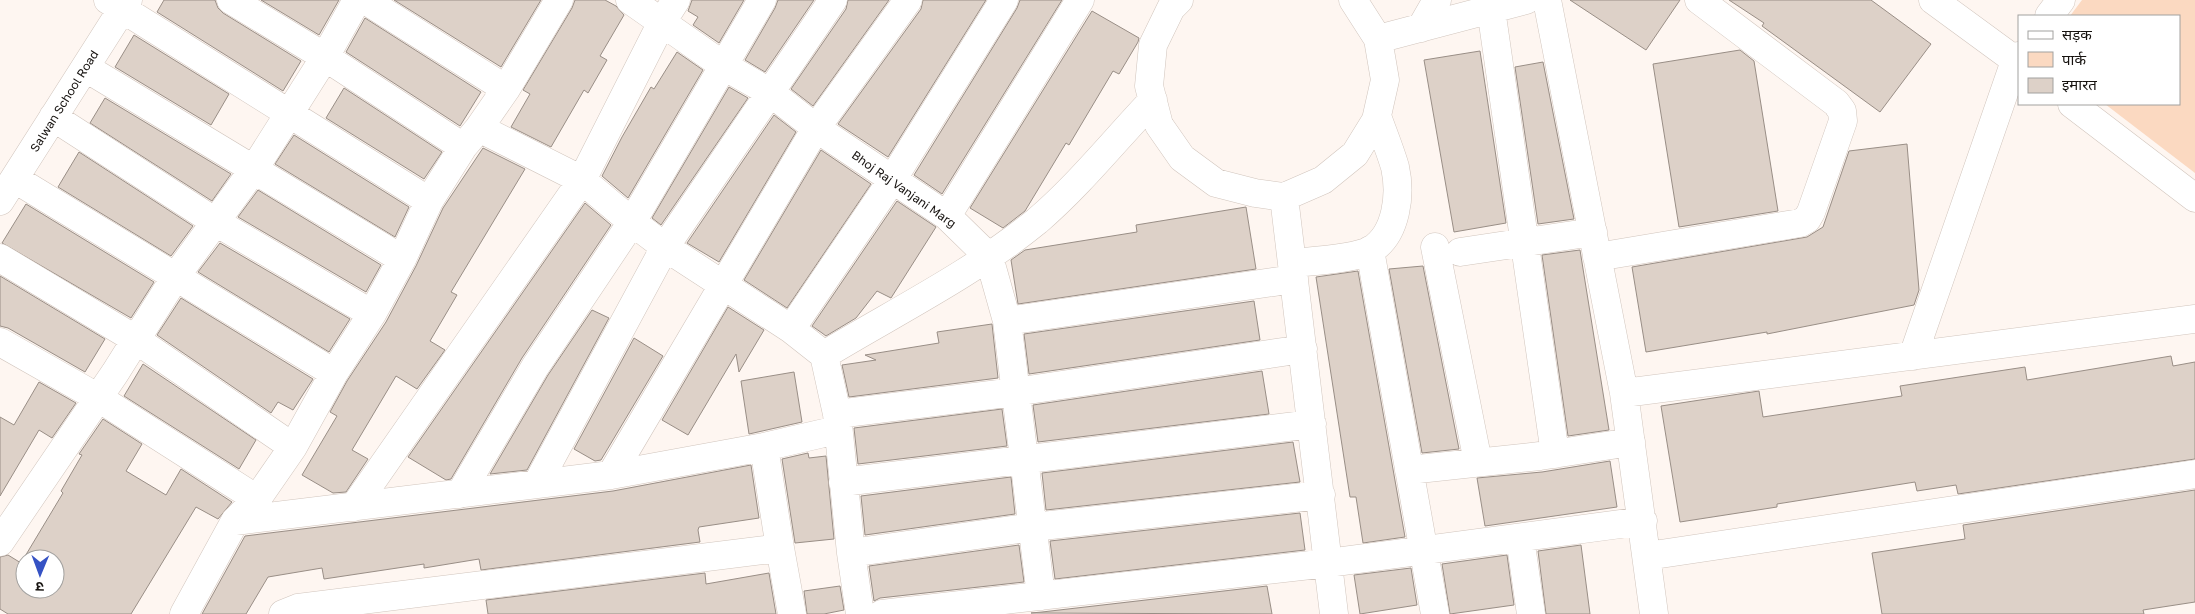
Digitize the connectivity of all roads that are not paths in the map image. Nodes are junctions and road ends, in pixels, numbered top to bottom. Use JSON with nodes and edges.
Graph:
{"nodes":[{"id":1,"x":231,"y":0,"type":"edge"},
{"id":2,"x":357,"y":0,"type":"edge"},
{"id":3,"x":365,"y":0,"type":"edge"},
{"id":4,"x":560,"y":0,"type":"edge"},
{"id":5,"x":630,"y":0,"type":"edge"},
{"id":6,"x":762,"y":0,"type":"edge"},
{"id":7,"x":833,"y":0,"type":"edge"},
{"id":8,"x":908,"y":0,"type":"edge"},
{"id":9,"x":1004,"y":0,"type":"edge"},
{"id":10,"x":1080,"y":0,"type":"edge"},
{"id":11,"x":1353,"y":0,"type":"edge"},
{"id":12,"x":1437,"y":0,"type":"edge"},
{"id":13,"x":1526,"y":0,"type":"edge"},
{"id":14,"x":1547,"y":0,"type":"edge"},
{"id":15,"x":1699,"y":0,"type":"edge"},
{"id":16,"x":1933,"y":0,"type":"edge"},
{"id":17,"x":2061,"y":0,"type":"edge"},
{"id":18,"x":120,"y":3,"type":"edge"},
{"id":19,"x":1169,"y":3,"type":"edge"},
{"id":20,"x":1491,"y":9,"type":"junction"},
{"id":21,"x":669,"y":11,"type":"edge"},
{"id":22,"x":2050,"y":15,"type":"edge"},
{"id":23,"x":1421,"y":28,"type":"junction"},
{"id":24,"x":1378,"y":39,"type":"junction"},
{"id":25,"x":325,"y":57,"type":"junction"},
{"id":26,"x":2018,"y":60,"type":"edge"},
{"id":27,"x":724,"y":66,"type":"junction"},
{"id":28,"x":86,"y":68,"type":"junction"},
{"id":29,"x":506,"y":88,"type":"junction"},
{"id":30,"x":771,"y":93,"type":"junction"},
{"id":31,"x":1153,"y":100,"type":"junction"},
{"id":32,"x":2073,"y":105,"type":"edge"},
{"id":33,"x":289,"y":113,"type":"junction"},
{"id":34,"x":1377,"y":116,"type":"junction"},
{"id":35,"x":53,"y":117,"type":"junction"},
{"id":36,"x":816,"y":128,"type":"junction"},
{"id":37,"x":471,"y":137,"type":"junction"},
{"id":38,"x":254,"y":169,"type":"junction"},
{"id":39,"x":15,"y":179,"type":"junction"},
{"id":40,"x":582,"y":180,"type":"junction"},
{"id":41,"x":892,"y":180,"type":"junction"},
{"id":42,"x":1284,"y":197,"type":"junction"},
{"id":43,"x":2195,"y":198,"type":"edge"},
{"id":44,"x":0,"y":201,"type":"edge"},
{"id":45,"x":428,"y":201,"type":"junction"},
{"id":46,"x":947,"y":216,"type":"junction"},
{"id":47,"x":214,"y":222,"type":"junction"},
{"id":48,"x":632,"y":222,"type":"junction"},
{"id":49,"x":1526,"y":242,"type":"junction"},
{"id":50,"x":1595,"y":244,"type":"junction"},
{"id":51,"x":665,"y":247,"type":"junction"},
{"id":52,"x":1370,"y":250,"type":"junction"},
{"id":53,"x":989,"y":257,"type":"junction"},
{"id":54,"x":0,"y":258,"type":"edge"},
{"id":55,"x":402,"y":259,"type":"junction"},
{"id":56,"x":1293,"y":271,"type":"junction"},
{"id":57,"x":176,"y":276,"type":"junction"},
{"id":58,"x":723,"y":285,"type":"junction"},
{"id":59,"x":372,"y":314,"type":"junction"},
{"id":60,"x":2195,"y":319,"type":"edge"},
{"id":61,"x":1007,"y":321,"type":"junction"},
{"id":62,"x":791,"y":329,"type":"junction"},
{"id":63,"x":135,"y":339,"type":"junction"},
{"id":64,"x":0,"y":342,"type":"edge"},
{"id":65,"x":1303,"y":349,"type":"junction"},
{"id":66,"x":824,"y":355,"type":"junction"},
{"id":67,"x":1913,"y":356,"type":"junction"},
{"id":68,"x":334,"y":372,"type":"junction"},
{"id":69,"x":1014,"y":392,"type":"junction"},
{"id":70,"x":1624,"y":393,"type":"junction"},
{"id":71,"x":97,"y":398,"type":"junction"},
{"id":72,"x":837,"y":422,"type":"junction"},
{"id":73,"x":1312,"y":424,"type":"junction"},
{"id":74,"x":1631,"y":442,"type":"junction"},
{"id":75,"x":293,"y":447,"type":"junction"},
{"id":76,"x":764,"y":447,"type":"junction"},
{"id":77,"x":1555,"y":454,"type":"junction"},
{"id":78,"x":1023,"y":460,"type":"junction"},
{"id":79,"x":1478,"y":462,"type":"junction"},
{"id":80,"x":1409,"y":470,"type":"junction"},
{"id":81,"x":2195,"y":474,"type":"edge"},
{"id":82,"x":611,"y":476,"type":"junction"},
{"id":83,"x":844,"y":482,"type":"junction"},
{"id":84,"x":537,"y":484,"type":"junction"},
{"id":85,"x":460,"y":494,"type":"junction"},
{"id":86,"x":1321,"y":495,"type":"junction"},
{"id":87,"x":257,"y":499,"type":"junction"},
{"id":88,"x":354,"y":507,"type":"junction"},
{"id":89,"x":236,"y":521,"type":"junction"},
{"id":90,"x":1643,"y":521,"type":"junction"},
{"id":91,"x":1033,"y":527,"type":"junction"},
{"id":92,"x":1520,"y":538,"type":"junction"},
{"id":93,"x":0,"y":542,"type":"edge"},
{"id":94,"x":780,"y":548,"type":"junction"},
{"id":95,"x":1424,"y":550,"type":"junction"},
{"id":96,"x":851,"y":553,"type":"junction"},
{"id":97,"x":1647,"y":556,"type":"junction"},
{"id":98,"x":1328,"y":563,"type":"junction"},
{"id":99,"x":1041,"y":596,"type":"junction"},
{"id":100,"x":184,"y":614,"type":"edge"},
{"id":101,"x":282,"y":614,"type":"edge"},
{"id":102,"x":792,"y":614,"type":"edge"},
{"id":103,"x":860,"y":614,"type":"edge"},
{"id":104,"x":882,"y":614,"type":"edge"},
{"id":105,"x":1334,"y":614,"type":"edge"},
{"id":106,"x":1435,"y":614,"type":"edge"},
{"id":107,"x":1531,"y":614,"type":"edge"},
{"id":108,"x":1654,"y":614,"type":"edge"}],
"edges":[{"from":1,"to":25,"type":"street"},
{"from":2,"to":25,"type":"street"},
{"from":3,"to":29,"type":"street"},
{"from":4,"to":29,"type":"street"},
{"from":5,"to":21,"type":"street","name":"Bhoj Raj Vanjani Marg"},
{"from":6,"to":27,"type":"street"},
{"from":7,"to":30,"type":"street"},
{"from":8,"to":36,"type":"street"},
{"from":9,"to":41,"type":"street"},
{"from":10,"to":46,"type":"street"},
{"from":11,"to":24,"type":"street"},
{"from":12,"to":23,"type":"street"},
{"from":13,"to":20,"type":"street"},
{"from":14,"to":50,"type":"street"},
{"from":15,"to":50,"type":"street"},
{"from":16,"to":26,"type":"street"},
{"from":17,"to":22,"type":"street"},
{"from":18,"to":28,"type":"street","name":"Salwan School Road"},
{"from":18,"to":33,"type":"street"},
{"from":19,"to":31,"type":"street"},
{"from":20,"to":23,"type":"street"},
{"from":20,"to":49,"type":"street"},
{"from":21,"to":27,"type":"street","name":"Bhoj Raj Vanjani Marg"},
{"from":21,"to":40,"type":"street"},
{"from":23,"to":24,"type":"street"},
{"from":24,"to":34,"type":"street"},
{"from":25,"to":33,"type":"street"},
{"from":25,"to":37,"type":"street"},
{"from":26,"to":67,"type":"street"},
{"from":27,"to":30,"type":"street","name":"Bhoj Raj Vanjani Marg"},
{"from":27,"to":48,"type":"street"},
{"from":28,"to":35,"type":"street","name":"Salwan School Road"},
{"from":28,"to":38,"type":"street"},
{"from":29,"to":37,"type":"street"},
{"from":30,"to":36,"type":"street","name":"Bhoj Raj Vanjani Marg"},
{"from":30,"to":51,"type":"street"},
{"from":31,"to":42,"type":"street"},
{"from":31,"to":53,"type":"street"},
{"from":32,"to":43,"type":"street"},
{"from":33,"to":38,"type":"street"},
{"from":33,"to":45,"type":"street"},
{"from":34,"to":42,"type":"street"},
{"from":34,"to":52,"type":"street"},
{"from":35,"to":39,"type":"street","name":"Salwan School Road"},
{"from":35,"to":47,"type":"street"},
{"from":36,"to":41,"type":"street","name":"Bhoj Raj Vanjani Marg"},
{"from":36,"to":58,"type":"street"},
{"from":37,"to":40,"type":"street"},
{"from":37,"to":45,"type":"street"},
{"from":38,"to":47,"type":"street"},
{"from":38,"to":55,"type":"street"},
{"from":39,"to":44,"type":"street","name":"Salwan School Road"},
{"from":39,"to":57,"type":"street"},
{"from":40,"to":48,"type":"street"},
{"from":40,"to":88,"type":"street"},
{"from":41,"to":46,"type":"street","name":"Bhoj Raj Vanjani Marg"},
{"from":41,"to":62,"type":"street"},
{"from":42,"to":56,"type":"street"},
{"from":45,"to":55,"type":"street"},
{"from":46,"to":53,"type":"street","name":"Bhoj Raj Vanjani Marg"},
{"from":47,"to":57,"type":"street"},
{"from":47,"to":59,"type":"street"},
{"from":48,"to":51,"type":"street"},
{"from":48,"to":85,"type":"street"},
{"from":49,"to":50,"type":"street"},
{"from":49,"to":77,"type":"street"},
{"from":49,"to":79,"type":"street"},
{"from":50,"to":70,"type":"street"},
{"from":51,"to":58,"type":"street"},
{"from":51,"to":84,"type":"street"},
{"from":52,"to":56,"type":"street"},
{"from":52,"to":80,"type":"street"},
{"from":53,"to":61,"type":"street","name":"Bhoj Raj Vanjani Marg"},
{"from":53,"to":66,"type":"street"},
{"from":54,"to":63,"type":"street"},
{"from":55,"to":59,"type":"street"},
{"from":56,"to":61,"type":"street"},
{"from":56,"to":65,"type":"street"},
{"from":57,"to":63,"type":"street"},
{"from":57,"to":68,"type":"street"},
{"from":58,"to":62,"type":"street"},
{"from":58,"to":82,"type":"street"},
{"from":59,"to":68,"type":"street"},
{"from":60,"to":67,"type":"street"},
{"from":61,"to":69,"type":"street","name":"Bhoj Raj Vanjani Marg"},
{"from":62,"to":66,"type":"street"},
{"from":63,"to":71,"type":"street"},
{"from":63,"to":75,"type":"street"},
{"from":64,"to":71,"type":"street"},
{"from":65,"to":69,"type":"street"},
{"from":65,"to":73,"type":"street"},
{"from":66,"to":72,"type":"street"},
{"from":67,"to":70,"type":"street"},
{"from":68,"to":75,"type":"street"},
{"from":69,"to":72,"type":"street"},
{"from":69,"to":78,"type":"street","name":"Bhoj Raj Vanjani Marg"},
{"from":70,"to":74,"type":"street"},
{"from":71,"to":87,"type":"street"},
{"from":71,"to":93,"type":"street"},
{"from":72,"to":76,"type":"street"},
{"from":72,"to":83,"type":"street"},
{"from":73,"to":78,"type":"street"},
{"from":73,"to":86,"type":"street"},
{"from":74,"to":77,"type":"street"},
{"from":74,"to":90,"type":"street"},
{"from":75,"to":87,"type":"street"},
{"from":76,"to":82,"type":"street"},
{"from":76,"to":94,"type":"street"},
{"from":77,"to":79,"type":"street"},
{"from":78,"to":83,"type":"street"},
{"from":78,"to":91,"type":"street","name":"Bhoj Raj Vanjani Marg"},
{"from":79,"to":80,"type":"street"},
{"from":80,"to":95,"type":"street"},
{"from":81,"to":97,"type":"street"},
{"from":82,"to":84,"type":"street"},
{"from":83,"to":96,"type":"street"},
{"from":84,"to":85,"type":"street"},
{"from":85,"to":88,"type":"street"},
{"from":86,"to":91,"type":"street"},
{"from":86,"to":98,"type":"street"},
{"from":87,"to":89,"type":"street"},
{"from":88,"to":89,"type":"street"},
{"from":89,"to":100,"type":"street"},
{"from":90,"to":92,"type":"street"},
{"from":90,"to":97,"type":"street"},
{"from":91,"to":96,"type":"street"},
{"from":91,"to":99,"type":"street","name":"Bhoj Raj Vanjani Marg"},
{"from":92,"to":95,"type":"street"},
{"from":92,"to":107,"type":"street"},
{"from":94,"to":101,"type":"street"},
{"from":94,"to":102,"type":"street"},
{"from":95,"to":98,"type":"street"},
{"from":95,"to":106,"type":"street"},
{"from":96,"to":103,"type":"street"},
{"from":97,"to":108,"type":"street"},
{"from":98,"to":99,"type":"street"},
{"from":98,"to":105,"type":"street"},
{"from":99,"to":104,"type":"street"}]}
